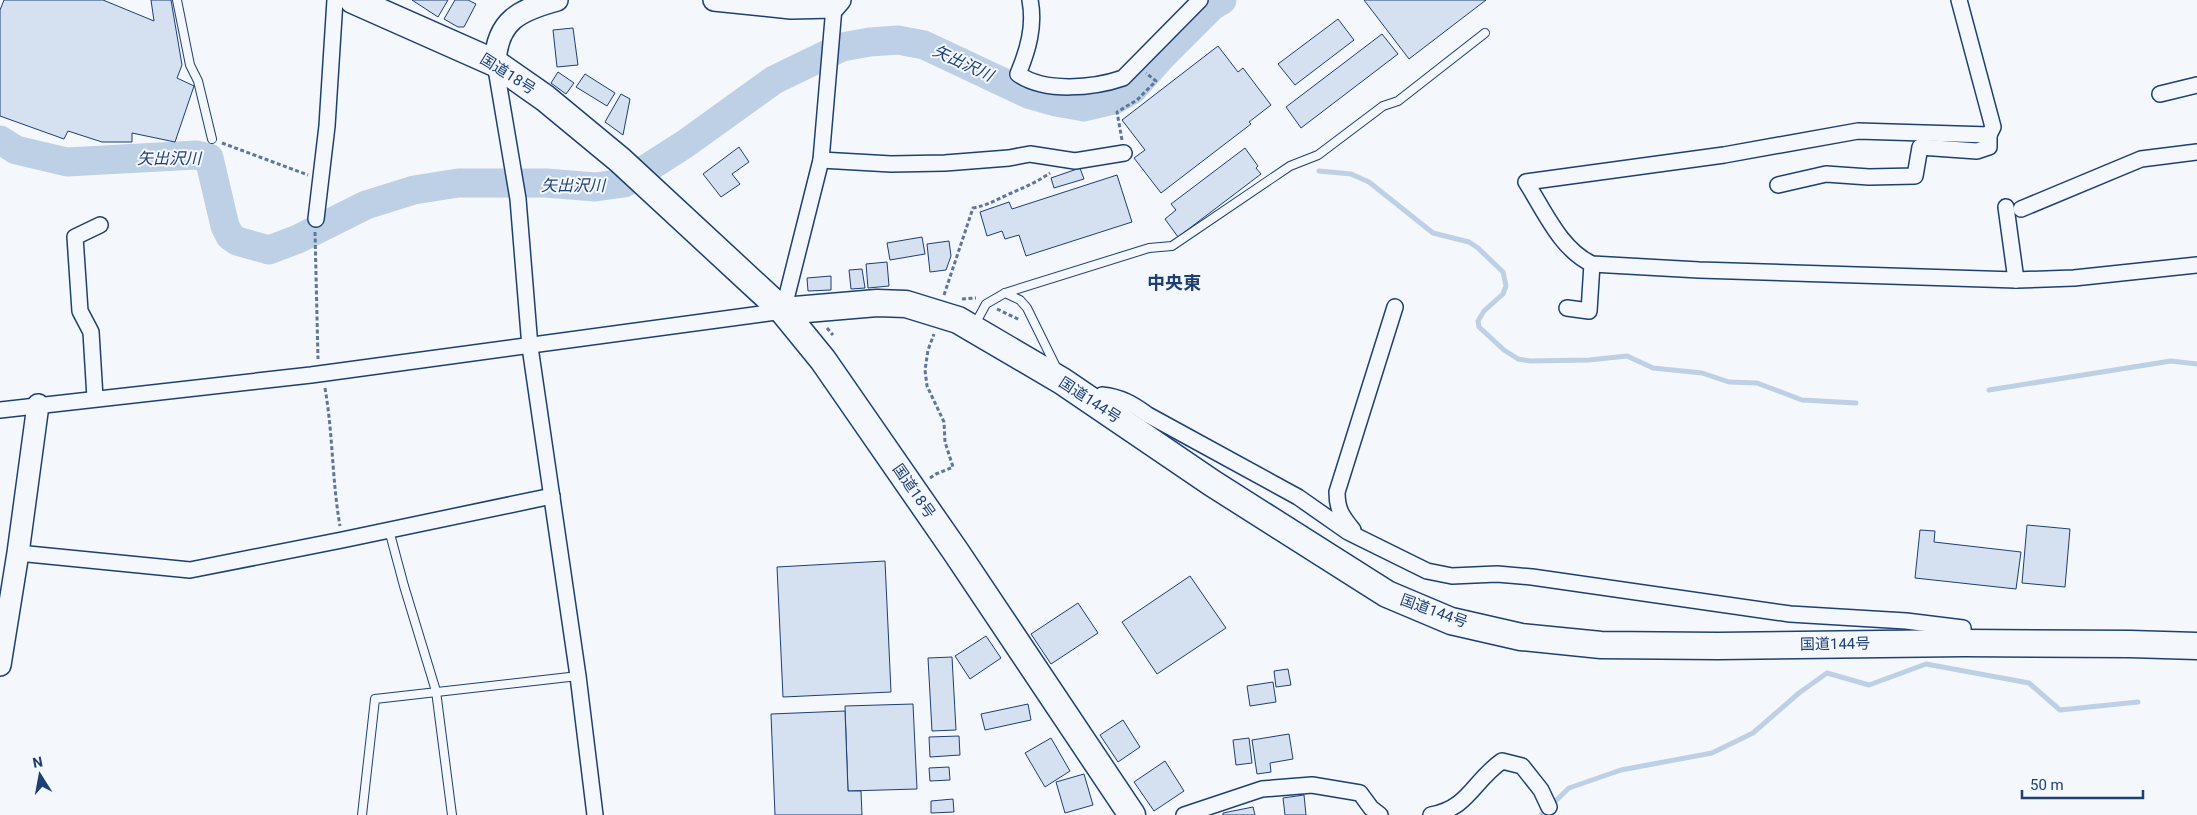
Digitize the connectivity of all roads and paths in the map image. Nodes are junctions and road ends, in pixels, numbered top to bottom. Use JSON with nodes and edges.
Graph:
{"nodes":[{"id":1,"x":177,"y":0,"type":"edge"},
{"id":2,"x":335,"y":0,"type":"edge"},
{"id":3,"x":353,"y":0,"type":"edge"},
{"id":4,"x":557,"y":0,"type":"edge"},
{"id":5,"x":714,"y":0,"type":"edge"},
{"id":6,"x":1030,"y":0,"type":"edge"},
{"id":7,"x":1200,"y":0,"type":"edge"},
{"id":8,"x":1959,"y":0,"type":"edge"},
{"id":9,"x":536,"y":3,"type":"edge"},
{"id":10,"x":837,"y":4,"type":"edge"},
{"id":11,"x":1485,"y":33,"type":"dead end"},
{"id":12,"x":495,"y":62,"type":"junction"},
{"id":13,"x":1152,"y":79,"type":"dead end"},
{"id":14,"x":2197,"y":85,"type":"edge"},
{"id":15,"x":2160,"y":94,"type":"dead end"},
{"id":16,"x":1989,"y":135,"type":"junction"},
{"id":17,"x":212,"y":139,"type":"joint"},
{"id":18,"x":2197,"y":152,"type":"edge"},
{"id":19,"x":1124,"y":154,"type":"joint"},
{"id":20,"x":821,"y":160,"type":"junction"},
{"id":21,"x":1066,"y":161,"type":"junction"},
{"id":22,"x":320,"y":180,"type":"junction"},
{"id":23,"x":1778,"y":185,"type":"dead end"},
{"id":24,"x":316,"y":219,"type":"dead end"},
{"id":25,"x":100,"y":225,"type":"dead end"},
{"id":26,"x":314,"y":248,"type":"dead end"},
{"id":27,"x":1592,"y":264,"type":"junction"},
{"id":28,"x":2197,"y":265,"type":"edge"},
{"id":29,"x":2016,"y":280,"type":"junction"},
{"id":30,"x":1005,"y":293,"type":"junction"},
{"id":31,"x":943,"y":306,"type":"junction"},
{"id":32,"x":1395,"y":307,"type":"dead end"},
{"id":33,"x":1567,"y":308,"type":"dead end"},
{"id":34,"x":783,"y":312,"type":"junction"},
{"id":35,"x":974,"y":328,"type":"junction"},
{"id":36,"x":530,"y":347,"type":"junction"},
{"id":37,"x":318,"y":374,"type":"junction"},
{"id":38,"x":1062,"y":381,"type":"junction"},
{"id":39,"x":95,"y":398,"type":"junction"},
{"id":40,"x":1095,"y":402,"type":"junction"},
{"id":41,"x":38,"y":405,"type":"junction"},
{"id":42,"x":0,"y":410,"type":"edge"},
{"id":43,"x":913,"y":491,"type":"junction"},
{"id":44,"x":552,"y":496,"type":"junction"},
{"id":45,"x":390,"y":530,"type":"junction"},
{"id":46,"x":1359,"y":537,"type":"junction"},
{"id":47,"x":342,"y":540,"type":"junction"},
{"id":48,"x":18,"y":553,"type":"junction"},
{"id":49,"x":1964,"y":642,"type":"junction"},
{"id":50,"x":2197,"y":646,"type":"edge"},
{"id":51,"x":0,"y":665,"type":"edge"},
{"id":52,"x":578,"y":676,"type":"junction"},
{"id":53,"x":436,"y":691,"type":"junction"},
{"id":54,"x":1549,"y":807,"type":"dead end"},
{"id":55,"x":362,"y":815,"type":"edge"},
{"id":56,"x":452,"y":815,"type":"edge"},
{"id":57,"x":594,"y":815,"type":"edge"},
{"id":58,"x":1132,"y":815,"type":"edge"},
{"id":59,"x":1184,"y":815,"type":"edge"},
{"id":60,"x":1380,"y":815,"type":"edge"},
{"id":61,"x":1431,"y":815,"type":"edge"}],
"edges":[{"from":1,"to":17,"type":"lane"},
{"from":2,"to":22,"type":"street"},
{"from":3,"to":12,"type":"highway","name":"国道18号"},
{"from":4,"to":9,"type":"street"},
{"from":5,"to":10,"type":"street"},
{"from":6,"to":7,"type":"street"},
{"from":8,"to":16,"type":"street"},
{"from":9,"to":12,"type":"street"},
{"from":10,"to":20,"type":"street"},
{"from":11,"to":30,"type":"lane"},
{"from":12,"to":34,"type":"highway","name":"国道18号"},
{"from":12,"to":36,"type":"street"},
{"from":13,"to":19,"type":"path"},
{"from":14,"to":15,"type":"street"},
{"from":16,"to":23,"type":"street"},
{"from":16,"to":27,"type":"street"},
{"from":17,"to":22,"type":"path"},
{"from":18,"to":29,"type":"street"},
{"from":19,"to":21,"type":"street"},
{"from":20,"to":21,"type":"street"},
{"from":20,"to":34,"type":"street"},
{"from":21,"to":31,"type":"path"},
{"from":22,"to":24,"type":"street"},
{"from":25,"to":39,"type":"street"},
{"from":26,"to":37,"type":"path"},
{"from":27,"to":29,"type":"street"},
{"from":27,"to":33,"type":"street"},
{"from":28,"to":29,"type":"street"},
{"from":30,"to":35,"type":"lane"},
{"from":30,"to":38,"type":"lane"},
{"from":31,"to":34,"type":"highway","name":"国道144号"},
{"from":31,"to":35,"type":"highway","name":"国道144号"},
{"from":31,"to":43,"type":"path"},
{"from":32,"to":46,"type":"street"},
{"from":34,"to":36,"type":"street"},
{"from":34,"to":43,"type":"highway","name":"国道18号"},
{"from":35,"to":38,"type":"highway","name":"国道144号"},
{"from":36,"to":37,"type":"street"},
{"from":36,"to":44,"type":"street"},
{"from":37,"to":39,"type":"street"},
{"from":37,"to":47,"type":"path"},
{"from":38,"to":40,"type":"highway","name":"国道144号"},
{"from":39,"to":41,"type":"street"},
{"from":40,"to":46,"type":"street"},
{"from":40,"to":49,"type":"highway","name":"国道144号"},
{"from":41,"to":42,"type":"street"},
{"from":41,"to":48,"type":"street"},
{"from":43,"to":58,"type":"highway","name":"国道18号"},
{"from":44,"to":45,"type":"street"},
{"from":44,"to":52,"type":"street"},
{"from":45,"to":47,"type":"street"},
{"from":45,"to":53,"type":"lane"},
{"from":46,"to":49,"type":"street"},
{"from":47,"to":48,"type":"street"},
{"from":48,"to":51,"type":"street"},
{"from":49,"to":50,"type":"highway","name":"国道144号"},
{"from":52,"to":53,"type":"lane"},
{"from":52,"to":57,"type":"street"},
{"from":53,"to":55,"type":"lane"},
{"from":53,"to":56,"type":"lane"},
{"from":54,"to":61,"type":"street"},
{"from":59,"to":60,"type":"street"}]}
